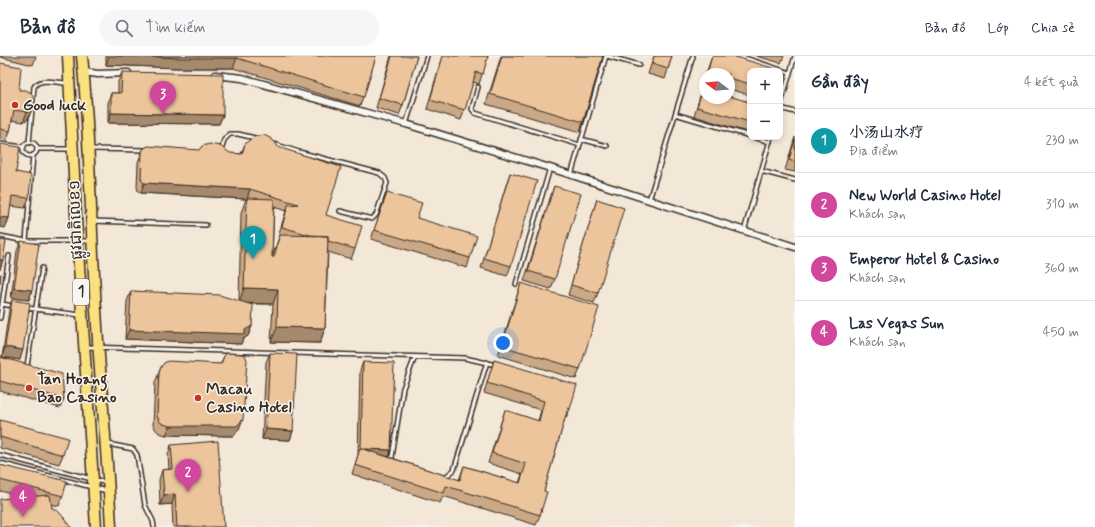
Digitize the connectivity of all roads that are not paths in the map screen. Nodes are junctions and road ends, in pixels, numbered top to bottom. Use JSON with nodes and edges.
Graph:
{"nodes":[{"id":1,"x":68,"y":56,"type":"edge"},
{"id":2,"x":82,"y":56,"type":"edge"},
{"id":3,"x":427,"y":56,"type":"edge"},
{"id":4,"x":607,"y":56,"type":"edge"},
{"id":5,"x":693,"y":56,"type":"edge"},
{"id":6,"x":739,"y":56,"type":"edge"},
{"id":7,"x":795,"y":56,"type":"edge"},
{"id":8,"x":639,"y":65,"type":"dead end"},
{"id":9,"x":84,"y":72,"type":"junction"},
{"id":10,"x":790,"y":73,"type":"junction"},
{"id":11,"x":138,"y":74,"type":"edge"},
{"id":12,"x":209,"y":74,"type":"edge"},
{"id":13,"x":69,"y":84,"type":"junction"},
{"id":14,"x":478,"y":87,"type":"dead end"},
{"id":15,"x":781,"y":104,"type":"edge"},
{"id":16,"x":783,"y":109,"type":"edge"},
{"id":17,"x":795,"y":112,"type":"edge"},
{"id":18,"x":676,"y":114,"type":"junction"},
{"id":19,"x":406,"y":124,"type":"junction"},
{"id":20,"x":747,"y":135,"type":"edge"},
{"id":21,"x":258,"y":139,"type":"edge"},
{"id":22,"x":581,"y":139,"type":"junction"},
{"id":23,"x":763,"y":140,"type":"edge"},
{"id":24,"x":770,"y":142,"type":"joint"},
{"id":25,"x":29,"y":143,"type":"junction"},
{"id":26,"x":272,"y":143,"type":"edge"},
{"id":27,"x":0,"y":144,"type":"edge"},
{"id":28,"x":580,"y":145,"type":"junction"},
{"id":29,"x":606,"y":146,"type":"dead end"},
{"id":30,"x":24,"y":148,"type":"junction"},
{"id":31,"x":88,"y":148,"type":"junction"},
{"id":32,"x":74,"y":149,"type":"junction"},
{"id":33,"x":37,"y":150,"type":"junction"},
{"id":34,"x":152,"y":150,"type":"edge"},
{"id":35,"x":216,"y":151,"type":"edge"},
{"id":36,"x":33,"y":155,"type":"junction"},
{"id":37,"x":550,"y":168,"type":"junction"},
{"id":38,"x":761,"y":171,"type":"junction"},
{"id":39,"x":571,"y":174,"type":"junction"},
{"id":40,"x":795,"y":180,"type":"edge"},
{"id":41,"x":381,"y":199,"type":"junction"},
{"id":42,"x":388,"y":200,"type":"edge"},
{"id":43,"x":649,"y":200,"type":"junction"},
{"id":44,"x":340,"y":211,"type":"dead end"},
{"id":45,"x":91,"y":221,"type":"junction"},
{"id":46,"x":206,"y":225,"type":"dead end"},
{"id":47,"x":744,"y":231,"type":"junction"},
{"id":48,"x":0,"y":236,"type":"edge"},
{"id":49,"x":26,"y":240,"type":"junction"},
{"id":50,"x":78,"y":241,"type":"junction"},
{"id":51,"x":92,"y":241,"type":"junction"},
{"id":52,"x":795,"y":247,"type":"edge"},
{"id":53,"x":9,"y":256,"type":"dead end"},
{"id":54,"x":42,"y":268,"type":"dead end"},
{"id":55,"x":0,"y":276,"type":"edge"},
{"id":56,"x":6,"y":276,"type":"junction"},
{"id":57,"x":516,"y":284,"type":"dead end"},
{"id":58,"x":2,"y":304,"type":"junction"},
{"id":59,"x":16,"y":306,"type":"edge"},
{"id":60,"x":22,"y":307,"type":"edge"},
{"id":61,"x":36,"y":309,"type":"junction"},
{"id":62,"x":82,"y":315,"type":"junction"},
{"id":63,"x":0,"y":318,"type":"edge"},
{"id":64,"x":84,"y":347,"type":"junction"},
{"id":65,"x":98,"y":347,"type":"junction"},
{"id":66,"x":415,"y":357,"type":"junction"},
{"id":67,"x":487,"y":362,"type":"junction"},
{"id":68,"x":27,"y":366,"type":"edge"},
{"id":69,"x":502,"y":367,"type":"edge"},
{"id":70,"x":105,"y":444,"type":"junction"},
{"id":71,"x":0,"y":455,"type":"edge"},
{"id":72,"x":0,"y":463,"type":"edge"},
{"id":73,"x":399,"y":466,"type":"edge"},
{"id":74,"x":440,"y":478,"type":"edge"},
{"id":75,"x":93,"y":483,"type":"junction"},
{"id":76,"x":109,"y":488,"type":"junction"},
{"id":77,"x":96,"y":527,"type":"edge"},
{"id":78,"x":111,"y":527,"type":"edge"},
{"id":79,"x":154,"y":527,"type":"edge"}],
"edges":[{"from":1,"to":13,"type":"highway","name":"ផ្លូវជាតិលេខ១","number":"1"},
{"from":2,"to":9,"type":"highway","name":"ផ្លូវជាតិលេខ១","number":"1"},
{"from":3,"to":19,"type":"lane"},
{"from":4,"to":8,"type":"lane"},
{"from":4,"to":22,"type":"lane"},
{"from":5,"to":18,"type":"lane"},
{"from":6,"to":10,"type":"lane"},
{"from":7,"to":10,"type":"lane"},
{"from":9,"to":11,"type":"street"},
{"from":9,"to":31,"type":"highway","name":"ផ្លូវជាតិលេខ១","number":"1"},
{"from":10,"to":15,"type":"lane"},
{"from":12,"to":19,"type":"street"},
{"from":13,"to":25,"type":"lane"},
{"from":13,"to":32,"type":"highway","name":"ផ្លូវជាតិលេខ១","number":"1"},
{"from":14,"to":28,"type":"lane"},
{"from":16,"to":17,"type":"lane"},
{"from":18,"to":20,"type":"lane"},
{"from":18,"to":43,"type":"lane"},
{"from":19,"to":37,"type":"street"},
{"from":21,"to":35,"type":"lane"},
{"from":22,"to":28,"type":"lane"},
{"from":22,"to":29,"type":"lane"},
{"from":23,"to":24,"type":"lane"},
{"from":24,"to":38,"type":"lane"},
{"from":25,"to":30,"type":"lane"},
{"from":25,"to":33,"type":"lane"},
{"from":26,"to":41,"type":"lane"},
{"from":27,"to":30,"type":"lane"},
{"from":28,"to":39,"type":"lane"},
{"from":30,"to":36,"type":"lane"},
{"from":31,"to":34,"type":"lane"},
{"from":31,"to":45,"type":"highway","name":"ផ្លូវជាតិលេខ១","number":"1"},
{"from":32,"to":33,"type":"lane"},
{"from":32,"to":50,"type":"highway","name":"ផ្លូវជាតិលេខ១","number":"1"},
{"from":33,"to":36,"type":"lane"},
{"from":36,"to":49,"type":"lane"},
{"from":37,"to":39,"type":"street"},
{"from":37,"to":57,"type":"lane"},
{"from":38,"to":40,"type":"lane"},
{"from":38,"to":47,"type":"lane"},
{"from":39,"to":43,"type":"street"},
{"from":41,"to":42,"type":"lane"},
{"from":41,"to":44,"type":"lane"},
{"from":43,"to":47,"type":"street"},
{"from":45,"to":46,"type":"lane"},
{"from":45,"to":51,"type":"highway","name":"ផ្លូវជាតិលេខ១","number":"1"},
{"from":47,"to":52,"type":"street"},
{"from":48,"to":49,"type":"lane"},
{"from":49,"to":50,"type":"lane"},
{"from":50,"to":51,"type":"lane"},
{"from":50,"to":62,"type":"highway","name":"ផ្លូវជាតិលេខ១","number":"1"},
{"from":51,"to":65,"type":"highway","name":"ផ្លូវជាតិលេខ១","number":"1"},
{"from":53,"to":56,"type":"lane"},
{"from":54,"to":61,"type":"lane"},
{"from":55,"to":56,"type":"lane"},
{"from":56,"to":58,"type":"lane"},
{"from":58,"to":59,"type":"lane"},
{"from":58,"to":63,"type":"lane"},
{"from":60,"to":61,"type":"lane"},
{"from":61,"to":62,"type":"lane"},
{"from":61,"to":68,"type":"lane"},
{"from":62,"to":64,"type":"highway","name":"ផ្លូវជាតិលេខ១","number":"1"},
{"from":64,"to":65,"type":"lane"},
{"from":64,"to":75,"type":"highway","name":"ផ្លូវជាតិលេខ១","number":"1"},
{"from":65,"to":66,"type":"lane"},
{"from":65,"to":70,"type":"highway","name":"ផ្លូវជាតិលេខ១","number":"1"},
{"from":66,"to":67,"type":"lane"},
{"from":66,"to":73,"type":"lane"},
{"from":67,"to":69,"type":"lane"},
{"from":67,"to":74,"type":"lane"},
{"from":70,"to":76,"type":"highway","name":"ផ្លូវជាតិលេខ១","number":"1"},
{"from":70,"to":79,"type":"lane"},
{"from":71,"to":75,"type":"lane"},
{"from":72,"to":75,"type":"lane"},
{"from":75,"to":76,"type":"lane"},
{"from":75,"to":76,"type":"lane"},
{"from":75,"to":77,"type":"highway","name":"ផ្លូវជាតិលេខ១","number":"1"},
{"from":76,"to":78,"type":"highway","name":"ផ្លូវជាតិលេខ១","number":"1"}]}
